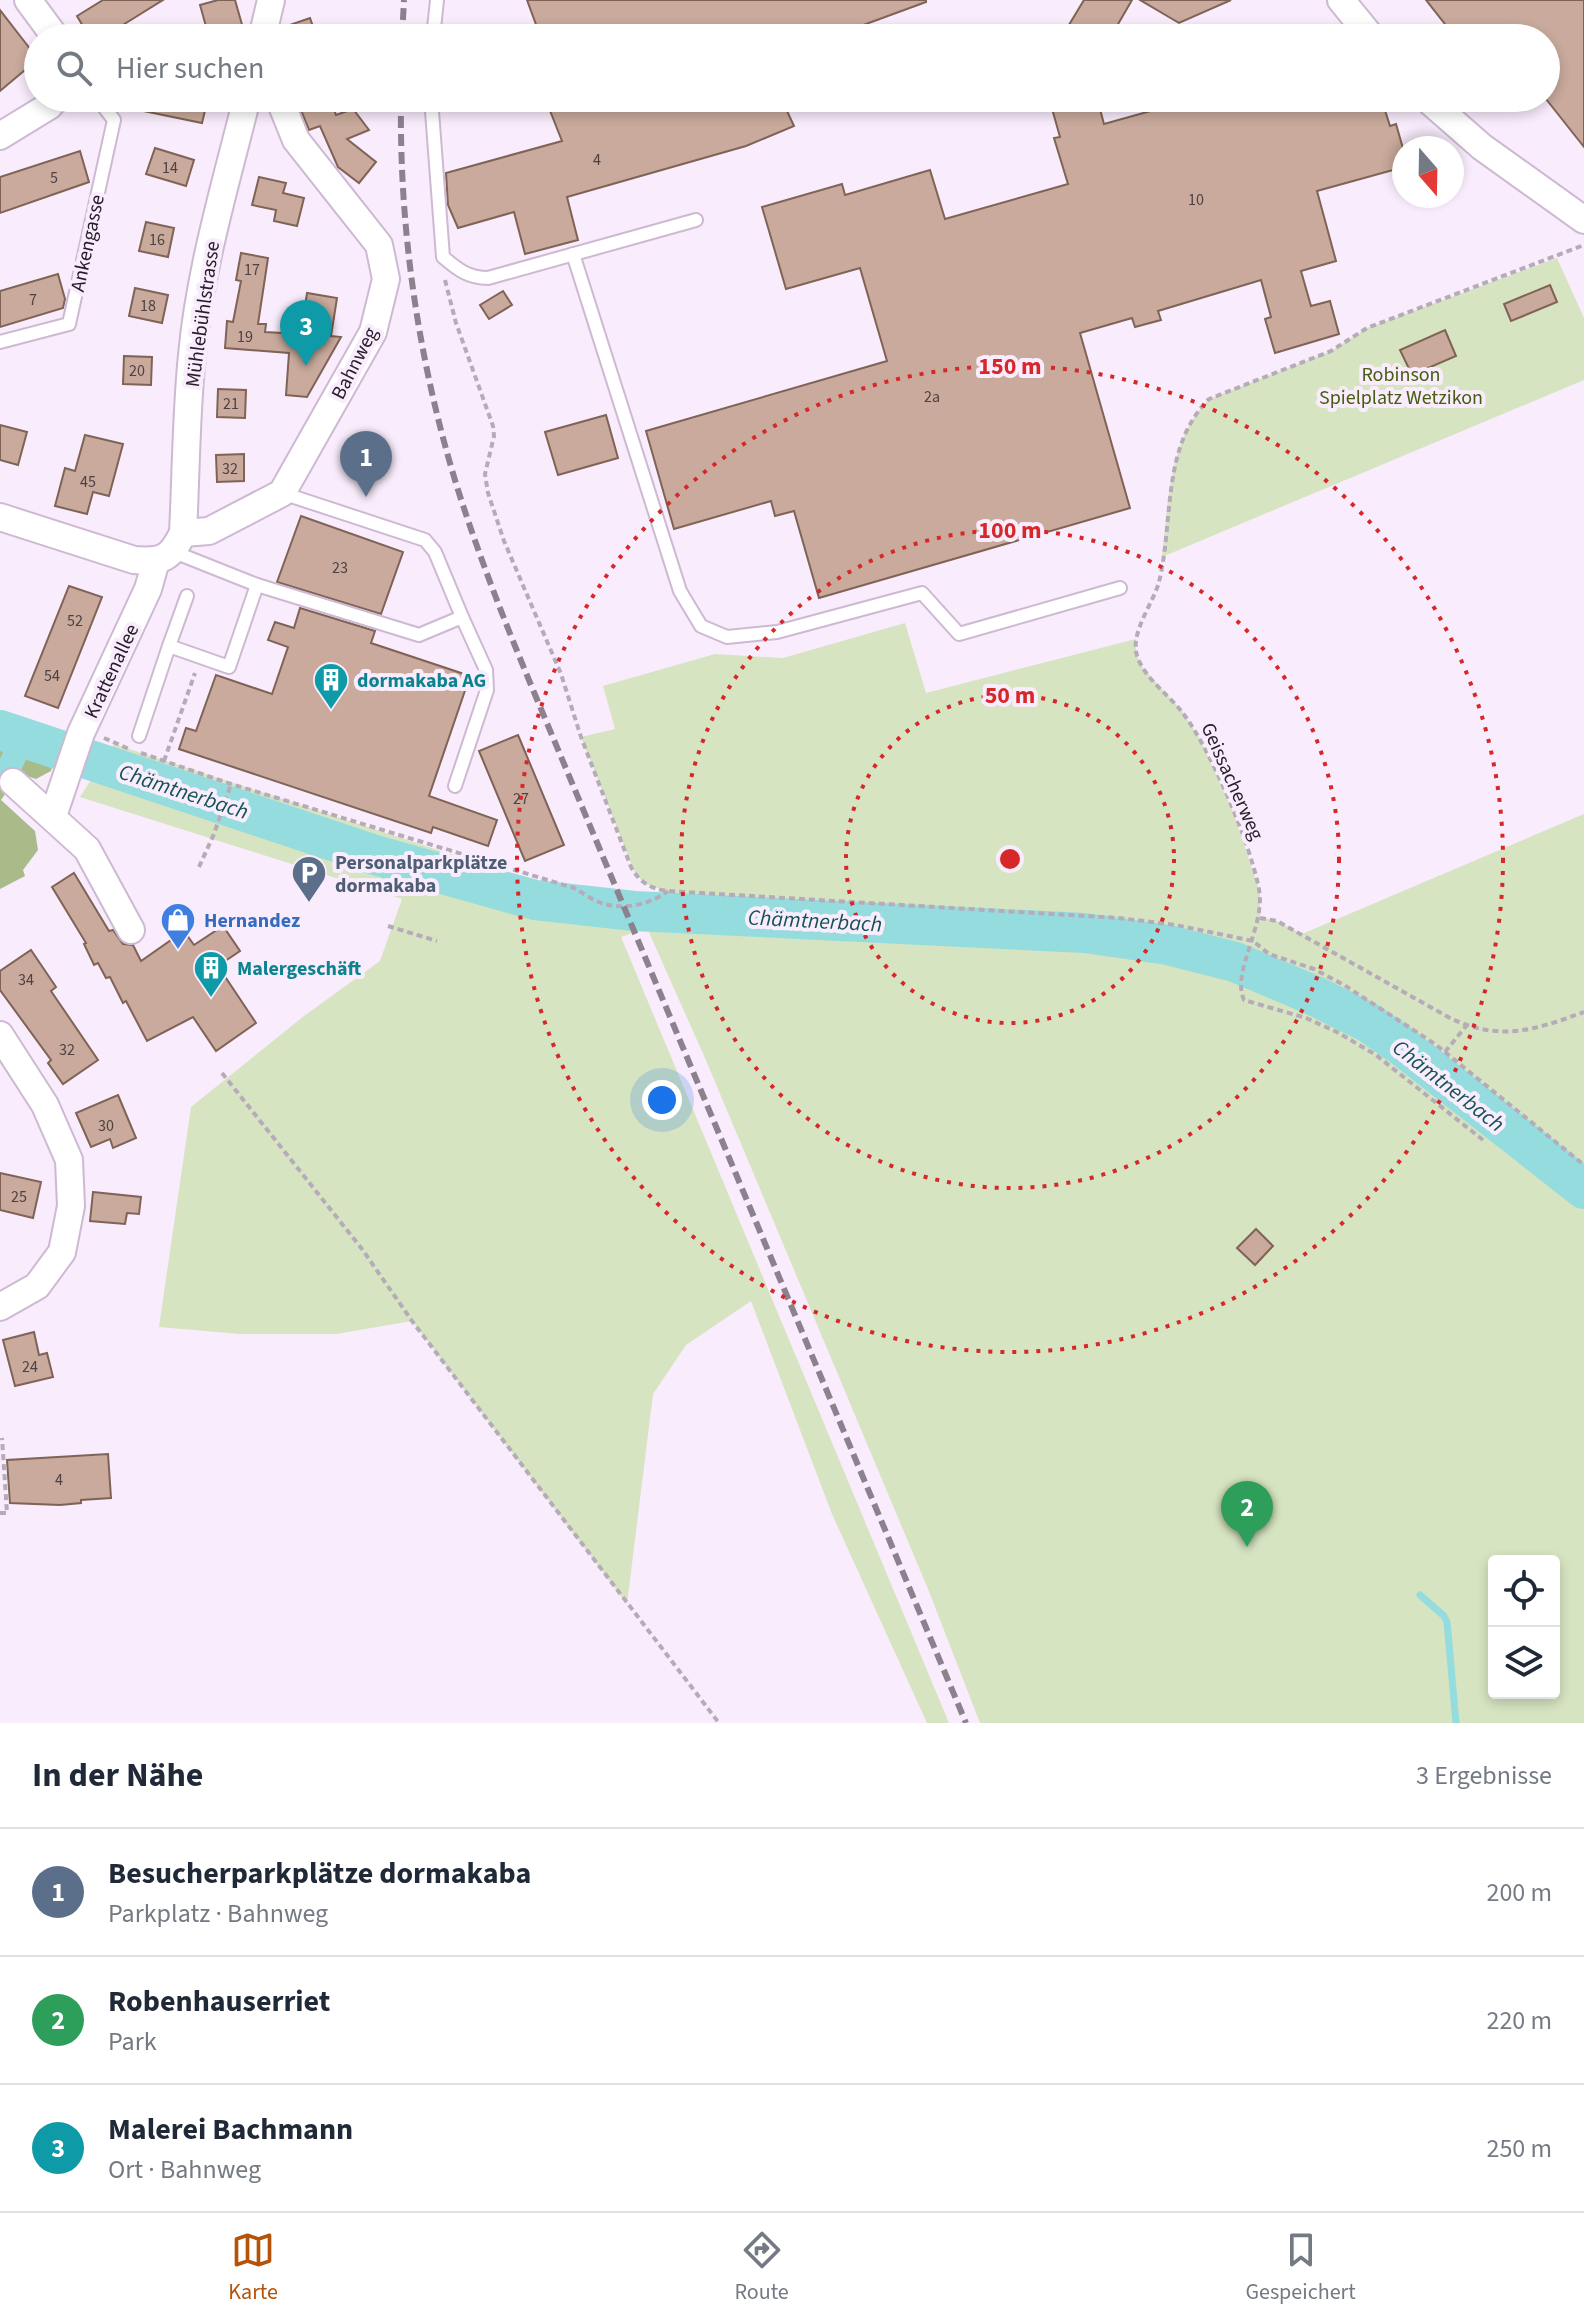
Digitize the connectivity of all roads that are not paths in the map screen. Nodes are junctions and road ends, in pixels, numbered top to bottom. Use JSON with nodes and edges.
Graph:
{"nodes":[{"id":1,"x":28,"y":0,"type":"edge"},
{"id":2,"x":271,"y":0,"type":"edge"},
{"id":3,"x":437,"y":0,"type":"edge"},
{"id":4,"x":1341,"y":0,"type":"edge"},
{"id":5,"x":46,"y":24,"type":"edge"},
{"id":6,"x":265,"y":24,"type":"edge"},
{"id":7,"x":434,"y":24,"type":"edge"},
{"id":8,"x":1361,"y":24,"type":"edge"},
{"id":9,"x":39,"y":112,"type":"edge"},
{"id":10,"x":108,"y":112,"type":"edge"},
{"id":11,"x":244,"y":112,"type":"edge"},
{"id":12,"x":285,"y":112,"type":"edge"},
{"id":13,"x":432,"y":112,"type":"edge"},
{"id":14,"x":1442,"y":112,"type":"edge"},
{"id":15,"x":0,"y":136,"type":"edge"},
{"id":16,"x":696,"y":220,"type":"dead end"},
{"id":17,"x":1584,"y":220,"type":"edge"},
{"id":18,"x":573,"y":254,"type":"junction"},
{"id":19,"x":0,"y":342,"type":"edge"},
{"id":20,"x":282,"y":493,"type":"junction"},
{"id":21,"x":0,"y":517,"type":"edge"},
{"id":22,"x":171,"y":549,"type":"junction"},
{"id":23,"x":257,"y":585,"type":"junction"},
{"id":24,"x":1120,"y":588,"type":"dead end"},
{"id":25,"x":187,"y":596,"type":"dead end"},
{"id":26,"x":462,"y":617,"type":"junction"},
{"id":27,"x":169,"y":646,"type":"junction"},
{"id":28,"x":139,"y":736,"type":"dead end"},
{"id":29,"x":13,"y":782,"type":"dead end"},
{"id":30,"x":455,"y":786,"type":"dead end"},
{"id":31,"x":53,"y":816,"type":"junction"},
{"id":32,"x":131,"y":930,"type":"dead end"},
{"id":33,"x":0,"y":1035,"type":"edge"},
{"id":34,"x":0,"y":1307,"type":"edge"}],
"edges":[{"from":1,"to":5,"type":"street"},
{"from":2,"to":6,"type":"street"},
{"from":3,"to":7,"type":"lane"},
{"from":4,"to":8,"type":"street"},
{"from":9,"to":15,"type":"street"},
{"from":10,"to":19,"type":"lane","name":"Ankengasse"},
{"from":11,"to":22,"type":"street","name":"Mühlebühlstrasse"},
{"from":12,"to":20,"type":"street","name":"Bahnweg"},
{"from":13,"to":18,"type":"lane"},
{"from":14,"to":17,"type":"street"},
{"from":16,"to":18,"type":"lane"},
{"from":18,"to":24,"type":"lane"},
{"from":20,"to":22,"type":"street"},
{"from":20,"to":26,"type":"lane"},
{"from":21,"to":22,"type":"street"},
{"from":22,"to":23,"type":"lane"},
{"from":22,"to":31,"type":"street","name":"Krattenallee"},
{"from":23,"to":26,"type":"lane"},
{"from":23,"to":27,"type":"lane"},
{"from":25,"to":27,"type":"lane"},
{"from":26,"to":30,"type":"lane"},
{"from":27,"to":28,"type":"lane"},
{"from":29,"to":31,"type":"street"},
{"from":31,"to":32,"type":"street"},
{"from":33,"to":34,"type":"street"}]}
